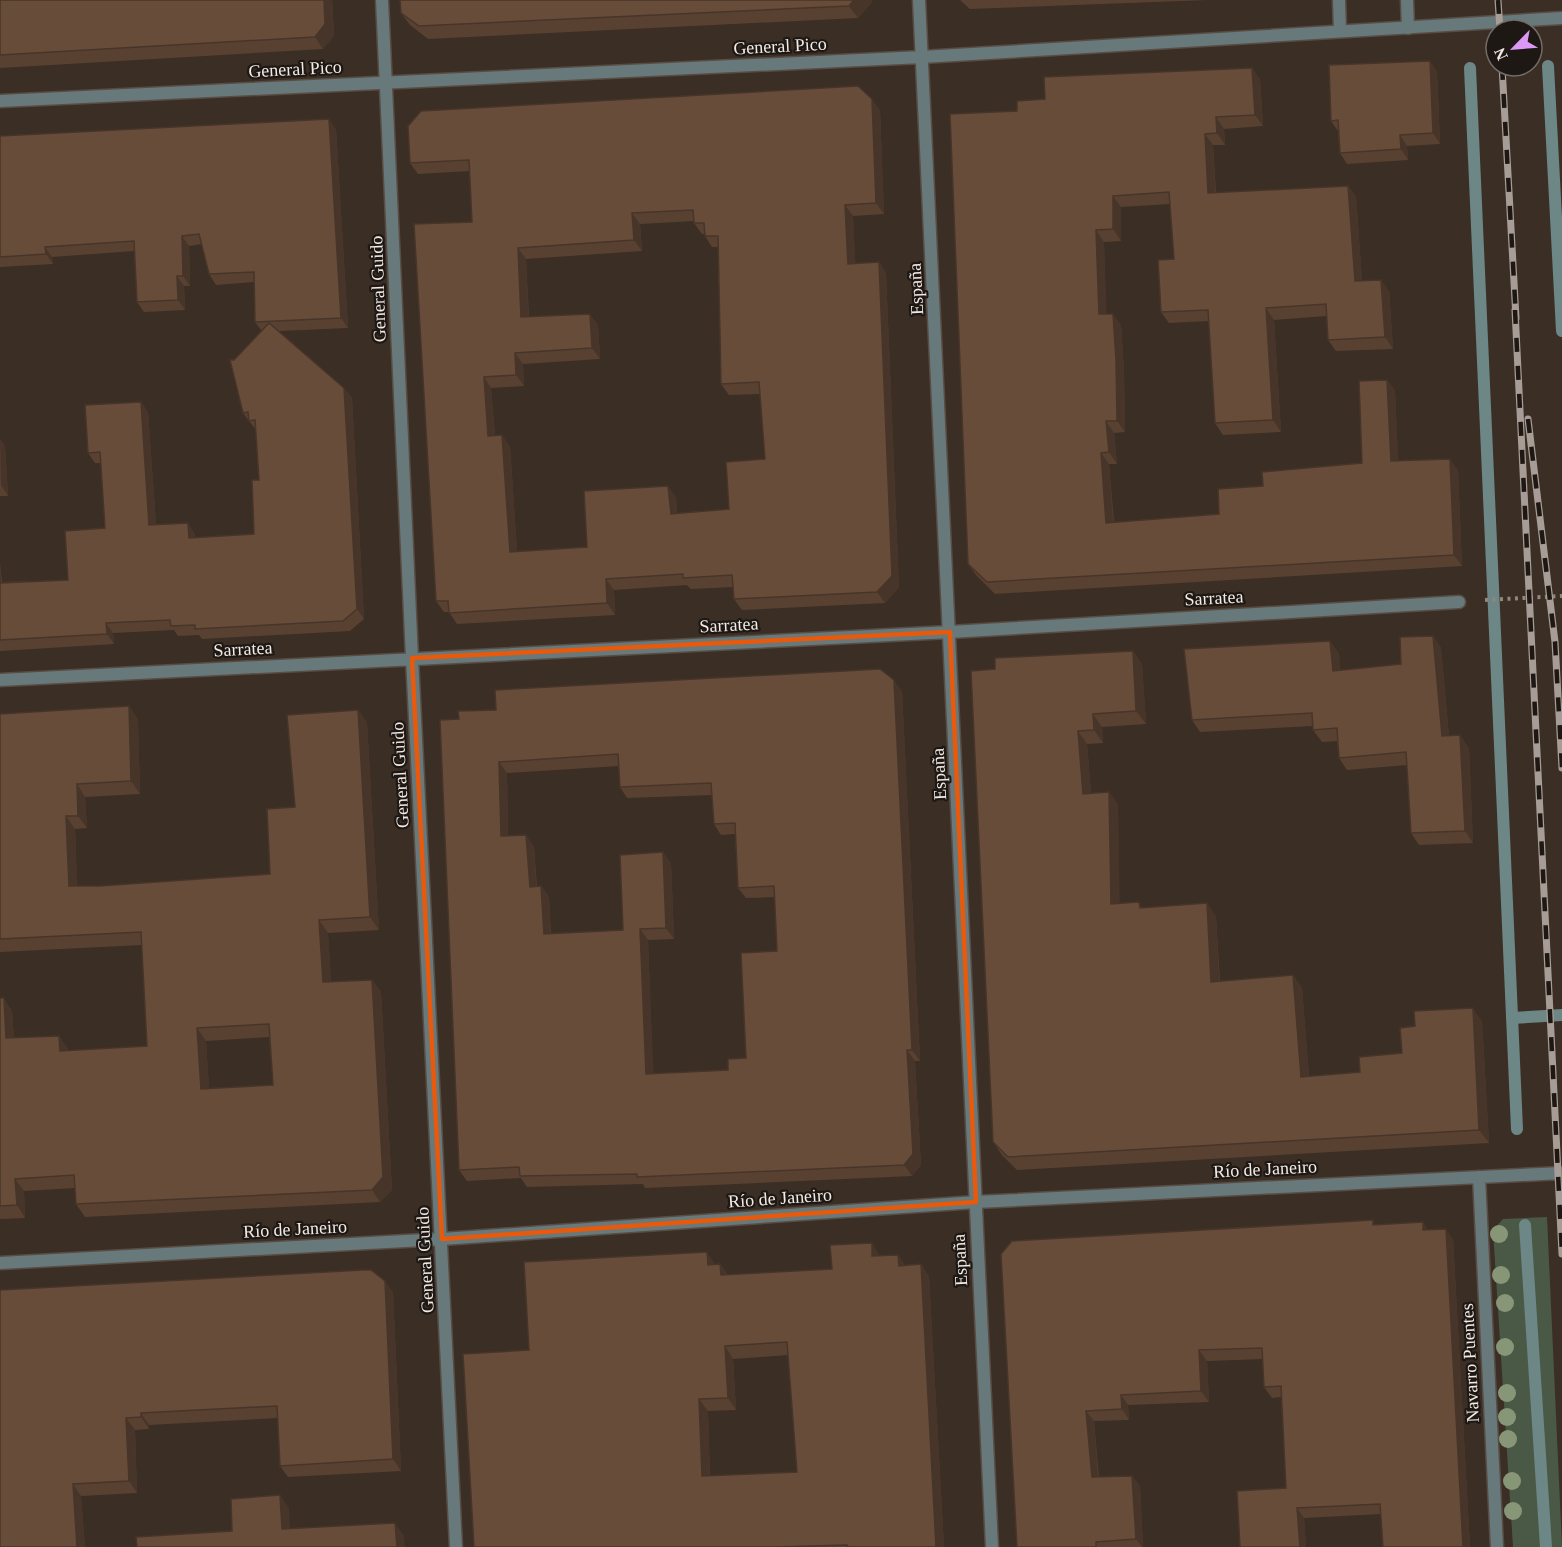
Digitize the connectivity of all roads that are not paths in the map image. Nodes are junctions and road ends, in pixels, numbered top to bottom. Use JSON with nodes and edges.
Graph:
{"nodes":[{"id":1,"x":382,"y":0,"type":"edge"},
{"id":2,"x":919,"y":0,"type":"edge"},
{"id":3,"x":1339,"y":0,"type":"edge"},
{"id":4,"x":1407,"y":0,"type":"edge"},
{"id":5,"x":1562,"y":18,"type":"edge"},
{"id":6,"x":1408,"y":28,"type":"junction"},
{"id":7,"x":1340,"y":31,"type":"junction"},
{"id":8,"x":922,"y":57,"type":"junction"},
{"id":9,"x":387,"y":82,"type":"junction"},
{"id":10,"x":0,"y":101,"type":"edge"},
{"id":11,"x":1459,"y":602,"type":"dead end"},
{"id":12,"x":950,"y":632,"type":"junction"},
{"id":13,"x":412,"y":658,"type":"junction"},
{"id":14,"x":0,"y":680,"type":"edge"},
{"id":15,"x":1562,"y":1173,"type":"edge"},
{"id":16,"x":1479,"y":1177,"type":"junction"},
{"id":17,"x":976,"y":1202,"type":"junction"},
{"id":18,"x":442,"y":1239,"type":"junction"},
{"id":19,"x":0,"y":1263,"type":"edge"},
{"id":20,"x":456,"y":1547,"type":"edge"},
{"id":21,"x":992,"y":1547,"type":"edge"},
{"id":22,"x":1497,"y":1547,"type":"edge"}],
"edges":[{"from":1,"to":9,"type":"street","name":"General Guido"},
{"from":2,"to":8,"type":"street","name":"España"},
{"from":3,"to":7,"type":"street"},
{"from":4,"to":6,"type":"street"},
{"from":5,"to":6,"type":"street","name":"General Pico"},
{"from":6,"to":7,"type":"street","name":"General Pico"},
{"from":7,"to":8,"type":"street","name":"General Pico"},
{"from":8,"to":9,"type":"street","name":"General Pico"},
{"from":8,"to":12,"type":"street","name":"España"},
{"from":9,"to":10,"type":"street","name":"General Pico"},
{"from":9,"to":13,"type":"street","name":"General Guido"},
{"from":11,"to":12,"type":"street","name":"Sarratea"},
{"from":12,"to":13,"type":"street","name":"Sarratea"},
{"from":12,"to":17,"type":"street","name":"España"},
{"from":13,"to":14,"type":"street","name":"Sarratea"},
{"from":13,"to":18,"type":"street","name":"General Guido"},
{"from":15,"to":16,"type":"street","name":"Río de Janeiro"},
{"from":16,"to":17,"type":"street","name":"Río de Janeiro"},
{"from":16,"to":22,"type":"street","name":"Navarro Puentes"},
{"from":17,"to":18,"type":"street","name":"Río de Janeiro"},
{"from":17,"to":21,"type":"street","name":"España"},
{"from":18,"to":19,"type":"street","name":"Río de Janeiro"},
{"from":18,"to":20,"type":"street","name":"General Guido"}]}
